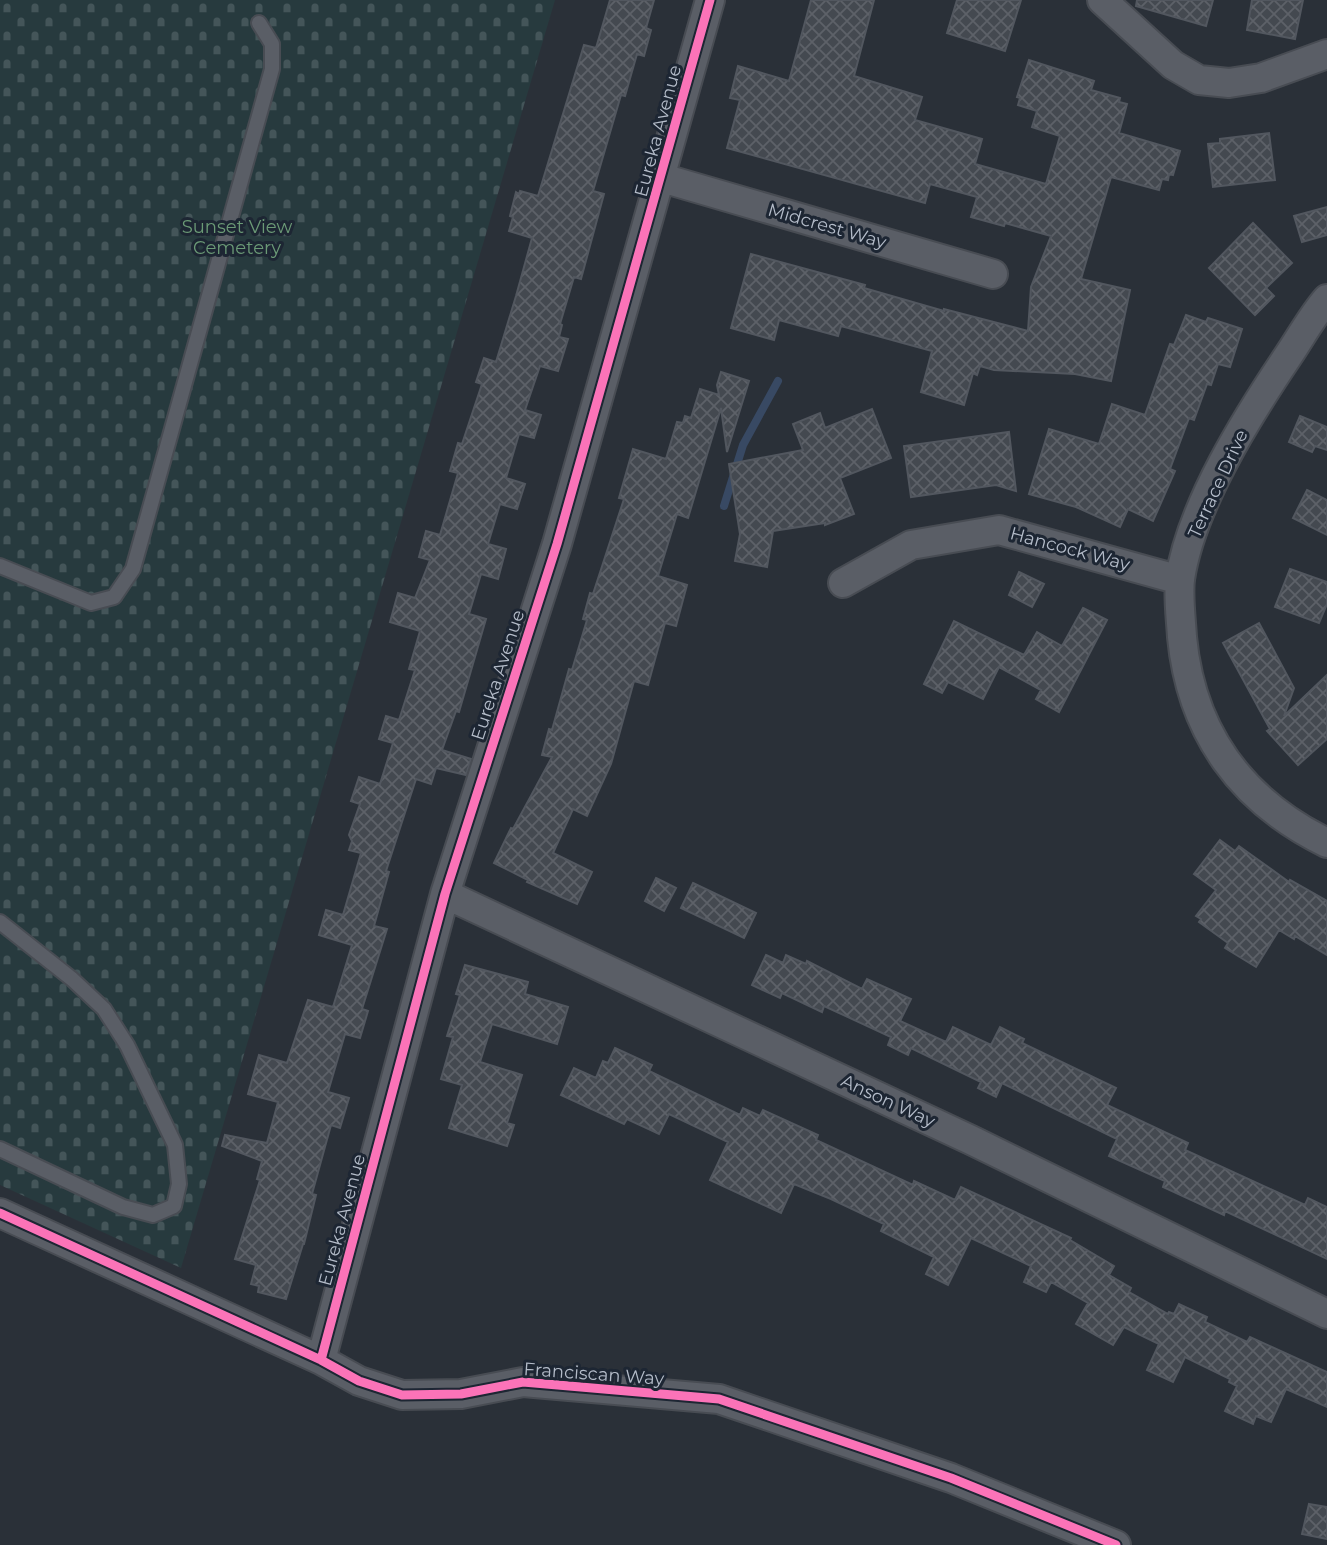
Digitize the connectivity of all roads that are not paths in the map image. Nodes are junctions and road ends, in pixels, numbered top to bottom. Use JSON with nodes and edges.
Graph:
{"nodes":[{"id":1,"x":710,"y":0,"type":"edge"},
{"id":2,"x":1102,"y":0,"type":"edge"},
{"id":3,"x":259,"y":23,"type":"dead end"},
{"id":4,"x":1327,"y":54,"type":"edge"},
{"id":5,"x":662,"y":178,"type":"junction"},
{"id":6,"x":993,"y":274,"type":"dead end"},
{"id":7,"x":1325,"y":304,"type":"edge"},
{"id":8,"x":0,"y":566,"type":"edge"},
{"id":9,"x":1180,"y":580,"type":"junction"},
{"id":10,"x":843,"y":583,"type":"dead end"},
{"id":11,"x":1327,"y":843,"type":"edge"},
{"id":12,"x":445,"y":894,"type":"junction"},
{"id":13,"x":0,"y":922,"type":"edge"},
{"id":14,"x":0,"y":1149,"type":"edge"},
{"id":15,"x":0,"y":1213,"type":"edge"},
{"id":16,"x":1327,"y":1314,"type":"edge"},
{"id":17,"x":321,"y":1360,"type":"junction"},
{"id":18,"x":1116,"y":1545,"type":"edge"}],
"edges":[{"from":1,"to":5,"type":"street","name":"Eureka Avenue"},
{"from":2,"to":4,"type":"street"},
{"from":3,"to":8,"type":"lane"},
{"from":5,"to":6,"type":"street","name":"Midcrest Way"},
{"from":5,"to":12,"type":"street","name":"Eureka Avenue"},
{"from":7,"to":9,"type":"street","name":"Terrace Drive"},
{"from":9,"to":10,"type":"street","name":"Hancock Way"},
{"from":9,"to":11,"type":"street","name":"Terrace Drive"},
{"from":12,"to":16,"type":"street","name":"Anson Way"},
{"from":12,"to":17,"type":"street","name":"Eureka Avenue"},
{"from":13,"to":14,"type":"lane"},
{"from":15,"to":17,"type":"street","name":"Franciscan Way"},
{"from":17,"to":18,"type":"street","name":"Franciscan Way"}]}
